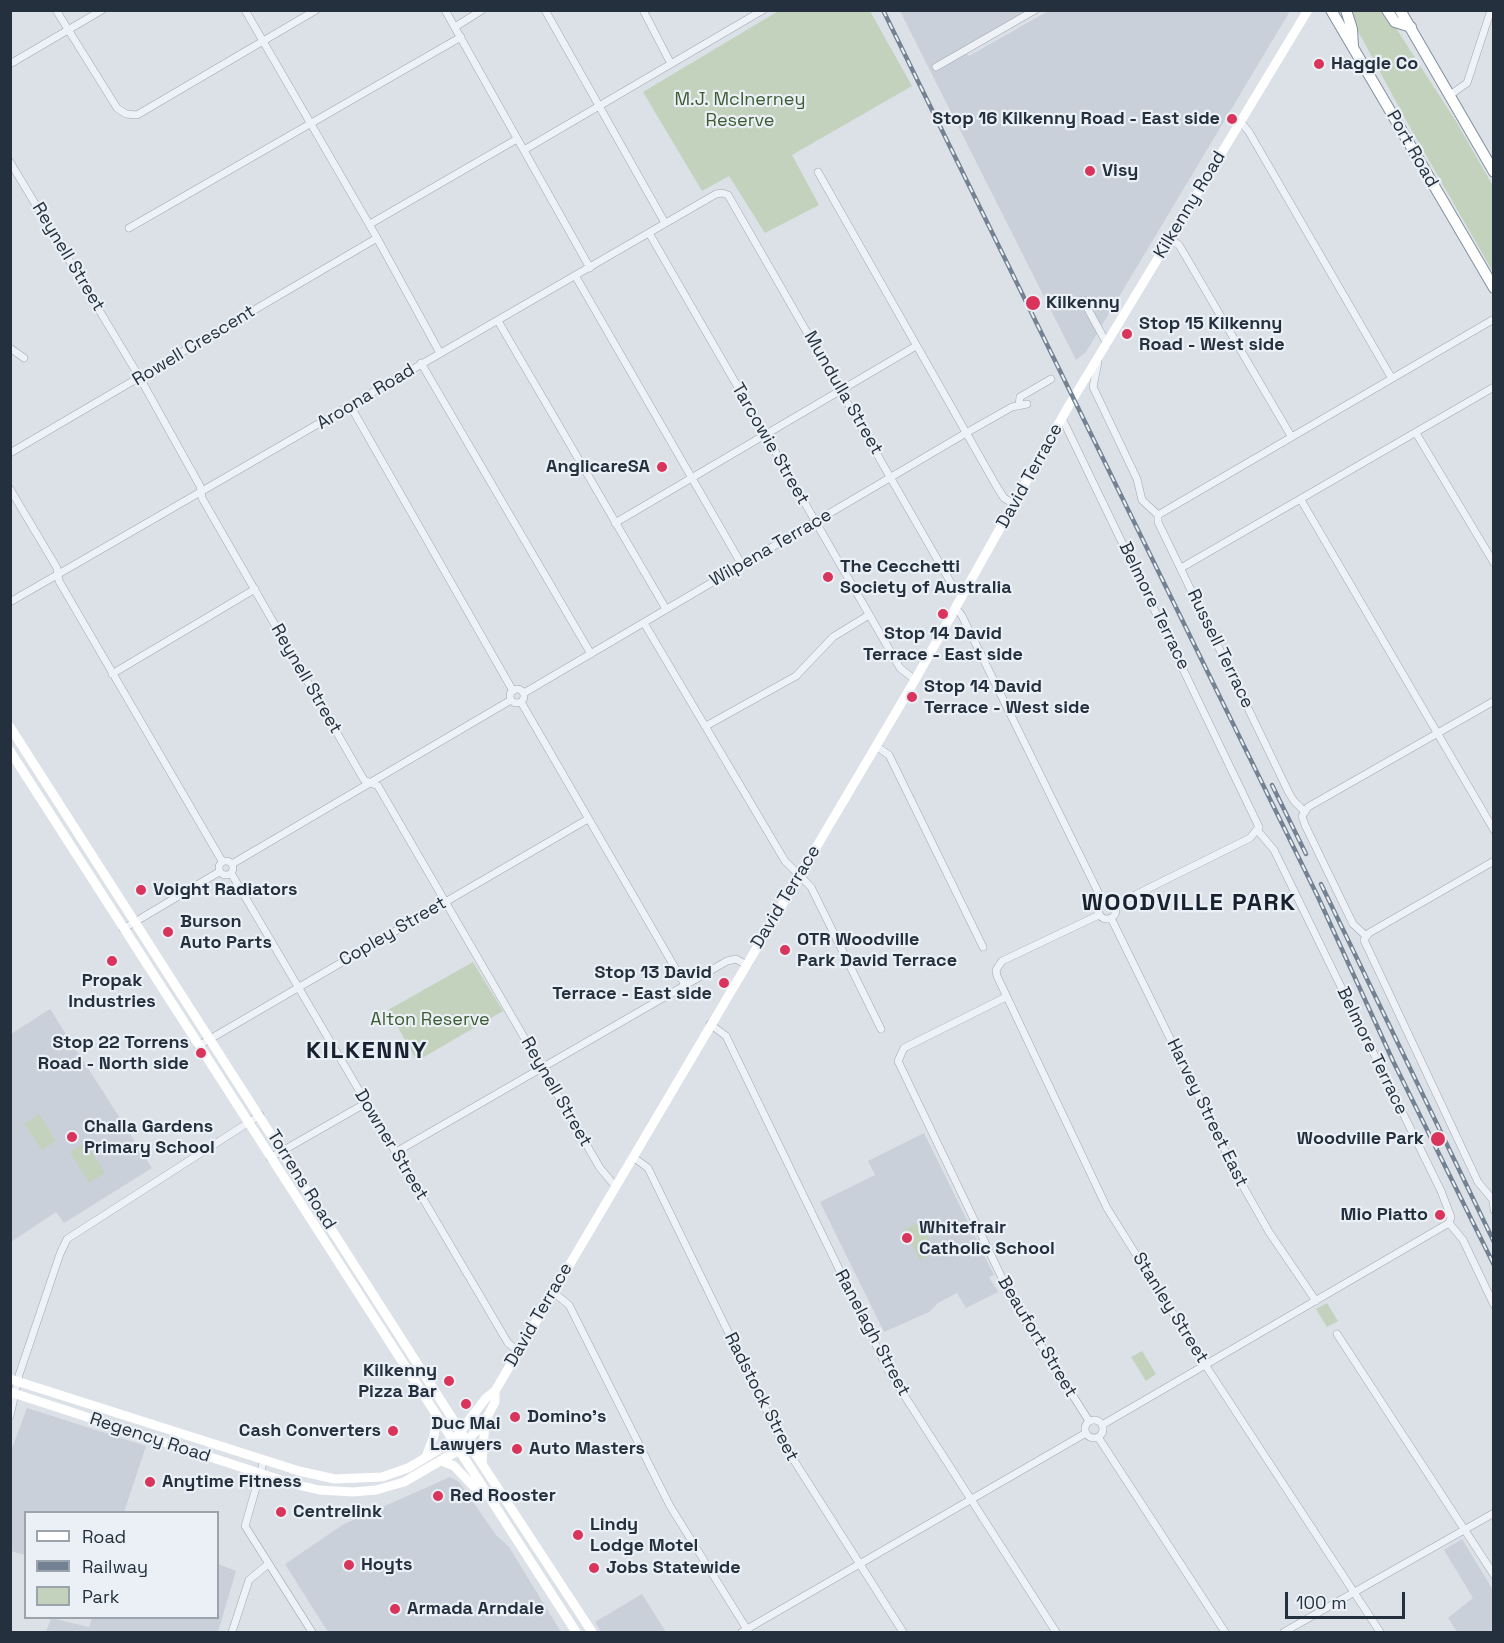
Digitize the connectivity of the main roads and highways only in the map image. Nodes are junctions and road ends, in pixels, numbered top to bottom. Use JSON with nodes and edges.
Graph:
{"nodes":[{"id":1,"x":1308,"y":10,"type":"edge"},
{"id":2,"x":1331,"y":10,"type":"edge"},
{"id":3,"x":1346,"y":10,"type":"edge"},
{"id":4,"x":1387,"y":10,"type":"edge"},
{"id":5,"x":1400,"y":10,"type":"edge"},
{"id":6,"x":1411,"y":27,"type":"junction"},
{"id":7,"x":1353,"y":46,"type":"junction"},
{"id":8,"x":1493,"y":171,"type":"edge"},
{"id":9,"x":1494,"y":288,"type":"edge"},
{"id":10,"x":1073,"y":399,"type":"joint"},
{"id":11,"x":10,"y":727,"type":"edge"},
{"id":12,"x":10,"y":751,"type":"edge"},
{"id":13,"x":339,"y":1241,"type":"junction"},
{"id":14,"x":328,"y":1248,"type":"junction"},
{"id":15,"x":14,"y":1380,"type":"edge"},
{"id":16,"x":495,"y":1392,"type":"junction"},
{"id":17,"x":14,"y":1393,"type":"edge"},
{"id":18,"x":436,"y":1418,"type":"junction"},
{"id":19,"x":485,"y":1420,"type":"junction"},
{"id":20,"x":461,"y":1432,"type":"junction"},
{"id":21,"x":453,"y":1442,"type":"junction"},
{"id":22,"x":468,"y":1442,"type":"junction"},
{"id":23,"x":459,"y":1450,"type":"junction"},
{"id":24,"x":426,"y":1457,"type":"junction"},
{"id":25,"x":442,"y":1461,"type":"junction"},
{"id":26,"x":482,"y":1462,"type":"junction"},
{"id":27,"x":484,"y":1491,"type":"junction"},
{"id":28,"x":576,"y":1632,"type":"edge"},
{"id":29,"x":592,"y":1632,"type":"edge"}],
"edges":[{"from":1,"to":10,"type":"main road","name":"Kilkenny Road"},
{"from":2,"to":7,"type":"highway","name":"Port Road"},
{"from":3,"to":7,"type":"highway"},
{"from":4,"to":6,"type":"highway"},
{"from":5,"to":6,"type":"highway"},
{"from":6,"to":8,"type":"highway"},
{"from":7,"to":9,"type":"highway","name":"Port Road"},
{"from":10,"to":16,"type":"main road","name":"David Terrace"},
{"from":11,"to":13,"type":"main road","name":"Torrens Road"},
{"from":12,"to":14,"type":"main road","name":"Torrens Road"},
{"from":13,"to":14,"type":"main road"},
{"from":13,"to":20,"type":"main road","name":"Torrens Road"},
{"from":14,"to":18,"type":"main road","name":"Torrens Road"},
{"from":15,"to":24,"type":"main road","name":"Regency Road"},
{"from":16,"to":19,"type":"main road","name":"David Terrace"},
{"from":16,"to":20,"type":"main road","name":"David Terrace"},
{"from":17,"to":25,"type":"main road","name":"Regency Road"},
{"from":18,"to":21,"type":"main road","name":"Torrens Road"},
{"from":18,"to":24,"type":"main road"},
{"from":19,"to":22,"type":"main road","name":"David Terrace"},
{"from":19,"to":26,"type":"main road"},
{"from":20,"to":21,"type":"main road","name":"David Terrace"},
{"from":20,"to":22,"type":"main road","name":"Torrens Road"},
{"from":21,"to":23,"type":"main road","name":"Torrens Road"},
{"from":21,"to":24,"type":"main road","name":"Regency Road"},
{"from":22,"to":23,"type":"main road","name":"David Terrace"},
{"from":22,"to":26,"type":"main road","name":"Torrens Road"},
{"from":23,"to":25,"type":"main road","name":"Regency Road"},
{"from":23,"to":27,"type":"main road","name":"Torrens Road"},
{"from":25,"to":27,"type":"main road"},
{"from":26,"to":29,"type":"main road","name":"Torrens Road"},
{"from":27,"to":28,"type":"main road","name":"Torrens Road"}]}
